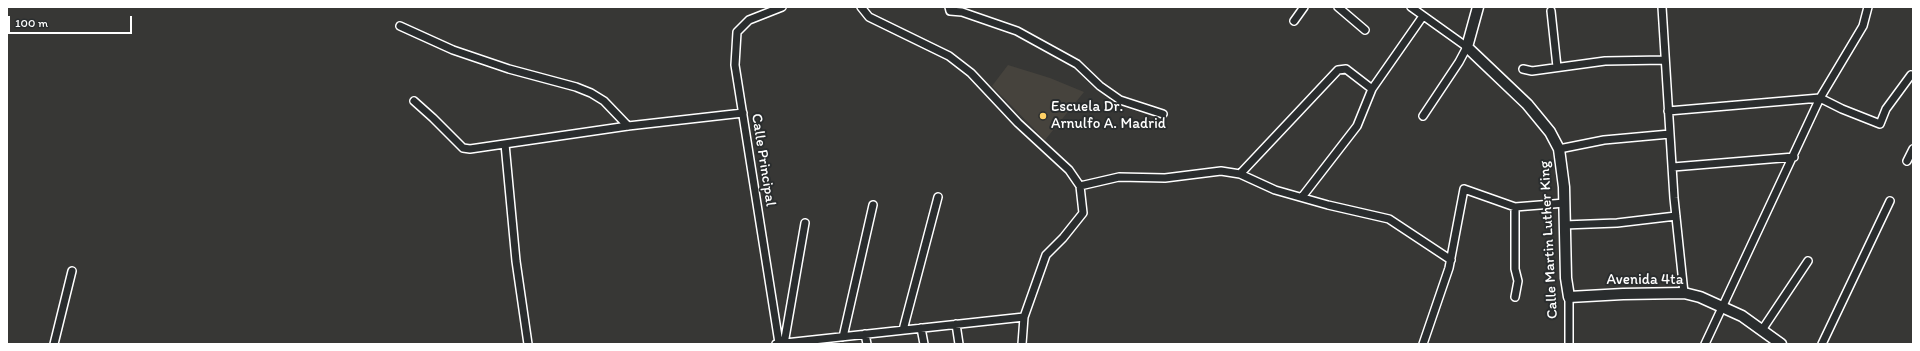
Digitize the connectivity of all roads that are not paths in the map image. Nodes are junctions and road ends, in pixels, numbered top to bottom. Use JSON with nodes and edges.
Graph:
{"nodes":[{"id":1,"x":782,"y":7,"type":"edge"},
{"id":2,"x":861,"y":7,"type":"edge"},
{"id":3,"x":948,"y":7,"type":"edge"},
{"id":4,"x":1304,"y":7,"type":"edge"},
{"id":5,"x":1338,"y":7,"type":"edge"},
{"id":6,"x":1411,"y":7,"type":"edge"},
{"id":7,"x":1478,"y":7,"type":"edge"},
{"id":8,"x":1662,"y":7,"type":"edge"},
{"id":9,"x":1868,"y":7,"type":"edge"},
{"id":10,"x":1551,"y":11,"type":"dead end"},
{"id":11,"x":1422,"y":16,"type":"junction"},
{"id":12,"x":1294,"y":21,"type":"dead end"},
{"id":13,"x":400,"y":26,"type":"dead end"},
{"id":14,"x":1365,"y":30,"type":"dead end"},
{"id":15,"x":1467,"y":47,"type":"junction"},
{"id":16,"x":1665,"y":60,"type":"junction"},
{"id":17,"x":1557,"y":67,"type":"junction"},
{"id":18,"x":1523,"y":69,"type":"dead end"},
{"id":19,"x":1911,"y":75,"type":"dead end"},
{"id":20,"x":1372,"y":89,"type":"junction"},
{"id":21,"x":1820,"y":98,"type":"junction"},
{"id":22,"x":414,"y":101,"type":"dead end"},
{"id":23,"x":1668,"y":111,"type":"junction"},
{"id":24,"x":742,"y":113,"type":"junction"},
{"id":25,"x":1163,"y":114,"type":"dead end"},
{"id":26,"x":1423,"y":116,"type":"dead end"},
{"id":27,"x":628,"y":126,"type":"junction"},
{"id":28,"x":1670,"y":134,"type":"junction"},
{"id":29,"x":505,"y":144,"type":"junction"},
{"id":30,"x":1559,"y":149,"type":"junction"},
{"id":31,"x":1913,"y":149,"type":"edge"},
{"id":32,"x":1794,"y":157,"type":"junction"},
{"id":33,"x":1908,"y":161,"type":"dead end"},
{"id":34,"x":1672,"y":167,"type":"junction"},
{"id":35,"x":1240,"y":174,"type":"junction"},
{"id":36,"x":1080,"y":186,"type":"junction"},
{"id":37,"x":938,"y":197,"type":"dead end"},
{"id":38,"x":1302,"y":197,"type":"junction"},
{"id":39,"x":1890,"y":201,"type":"dead end"},
{"id":40,"x":1564,"y":203,"type":"junction"},
{"id":41,"x":873,"y":205,"type":"dead end"},
{"id":42,"x":1515,"y":207,"type":"junction"},
{"id":43,"x":1676,"y":216,"type":"junction"},
{"id":44,"x":805,"y":223,"type":"dead end"},
{"id":45,"x":1564,"y":225,"type":"junction"},
{"id":46,"x":1451,"y":260,"type":"junction"},
{"id":47,"x":1808,"y":261,"type":"dead end"},
{"id":48,"x":72,"y":272,"type":"dead end"},
{"id":49,"x":1684,"y":293,"type":"junction"},
{"id":50,"x":1515,"y":297,"type":"dead end"},
{"id":51,"x":1569,"y":297,"type":"junction"},
{"id":52,"x":1722,"y":306,"type":"junction"},
{"id":53,"x":1024,"y":317,"type":"junction"},
{"id":54,"x":956,"y":324,"type":"junction"},
{"id":55,"x":921,"y":328,"type":"junction"},
{"id":56,"x":903,"y":330,"type":"junction"},
{"id":57,"x":1762,"y":330,"type":"junction"},
{"id":58,"x":866,"y":334,"type":"junction"},
{"id":59,"x":843,"y":336,"type":"junction"},
{"id":60,"x":834,"y":341,"type":"edge"},
{"id":61,"x":54,"y":344,"type":"edge"},
{"id":62,"x":528,"y":344,"type":"edge"},
{"id":63,"x":780,"y":344,"type":"edge"},
{"id":64,"x":867,"y":344,"type":"edge"},
{"id":65,"x":924,"y":344,"type":"edge"},
{"id":66,"x":959,"y":344,"type":"edge"},
{"id":67,"x":1022,"y":344,"type":"edge"},
{"id":68,"x":1423,"y":344,"type":"edge"},
{"id":69,"x":1569,"y":344,"type":"edge"},
{"id":70,"x":1705,"y":344,"type":"edge"},
{"id":71,"x":1781,"y":344,"type":"edge"},
{"id":72,"x":1822,"y":344,"type":"edge"}],
"edges":[{"from":1,"to":24,"type":"street","name":"Calle Principal"},
{"from":2,"to":36,"type":"street"},
{"from":3,"to":25,"type":"street"},
{"from":4,"to":12,"type":"street"},
{"from":5,"to":14,"type":"street"},
{"from":6,"to":11,"type":"street","name":"Calle Martin Luther King"},
{"from":7,"to":15,"type":"street"},
{"from":8,"to":16,"type":"street"},
{"from":9,"to":21,"type":"street"},
{"from":10,"to":17,"type":"street"},
{"from":11,"to":15,"type":"street","name":"Calle Martin Luther King"},
{"from":11,"to":20,"type":"street"},
{"from":13,"to":27,"type":"street"},
{"from":15,"to":26,"type":"street"},
{"from":15,"to":30,"type":"street","name":"Calle Martin Luther King"},
{"from":16,"to":17,"type":"street"},
{"from":16,"to":23,"type":"street"},
{"from":17,"to":18,"type":"street"},
{"from":19,"to":21,"type":"street"},
{"from":20,"to":35,"type":"street"},
{"from":20,"to":38,"type":"street"},
{"from":21,"to":23,"type":"street"},
{"from":21,"to":32,"type":"street"},
{"from":22,"to":29,"type":"street"},
{"from":23,"to":28,"type":"street"},
{"from":24,"to":27,"type":"street"},
{"from":24,"to":63,"type":"street","name":"Calle Principal"},
{"from":27,"to":29,"type":"street"},
{"from":28,"to":30,"type":"street"},
{"from":28,"to":34,"type":"street"},
{"from":29,"to":62,"type":"street"},
{"from":30,"to":40,"type":"street","name":"Calle Martin Luther King"},
{"from":31,"to":33,"type":"street"},
{"from":32,"to":34,"type":"street"},
{"from":32,"to":52,"type":"street"},
{"from":34,"to":43,"type":"street"},
{"from":35,"to":36,"type":"street"},
{"from":35,"to":38,"type":"street"},
{"from":36,"to":53,"type":"street"},
{"from":37,"to":56,"type":"street"},
{"from":38,"to":46,"type":"street"},
{"from":39,"to":72,"type":"street"},
{"from":40,"to":42,"type":"street"},
{"from":40,"to":45,"type":"street","name":"Calle Martin Luther King"},
{"from":41,"to":59,"type":"street"},
{"from":42,"to":46,"type":"street"},
{"from":42,"to":50,"type":"street"},
{"from":43,"to":45,"type":"street"},
{"from":43,"to":49,"type":"street"},
{"from":44,"to":63,"type":"street"},
{"from":45,"to":51,"type":"street","name":"Calle Martin Luther King"},
{"from":46,"to":68,"type":"street"},
{"from":47,"to":57,"type":"street"},
{"from":48,"to":61,"type":"street"},
{"from":49,"to":51,"type":"street","name":"Avenida 4ta"},
{"from":49,"to":52,"type":"street","name":"Avenida 4ta"},
{"from":51,"to":69,"type":"street","name":"Calle Martin Luther King"},
{"from":52,"to":57,"type":"street","name":"Avenida 4ta"},
{"from":52,"to":70,"type":"street"},
{"from":53,"to":54,"type":"street"},
{"from":53,"to":67,"type":"street"},
{"from":54,"to":55,"type":"street"},
{"from":54,"to":66,"type":"street"},
{"from":55,"to":56,"type":"street"},
{"from":55,"to":65,"type":"street"},
{"from":56,"to":58,"type":"street"},
{"from":57,"to":71,"type":"street","name":"Avenida 4ta"},
{"from":58,"to":59,"type":"street"},
{"from":58,"to":64,"type":"street"},
{"from":59,"to":60,"type":"street"},
{"from":60,"to":63,"type":"street"}]}
